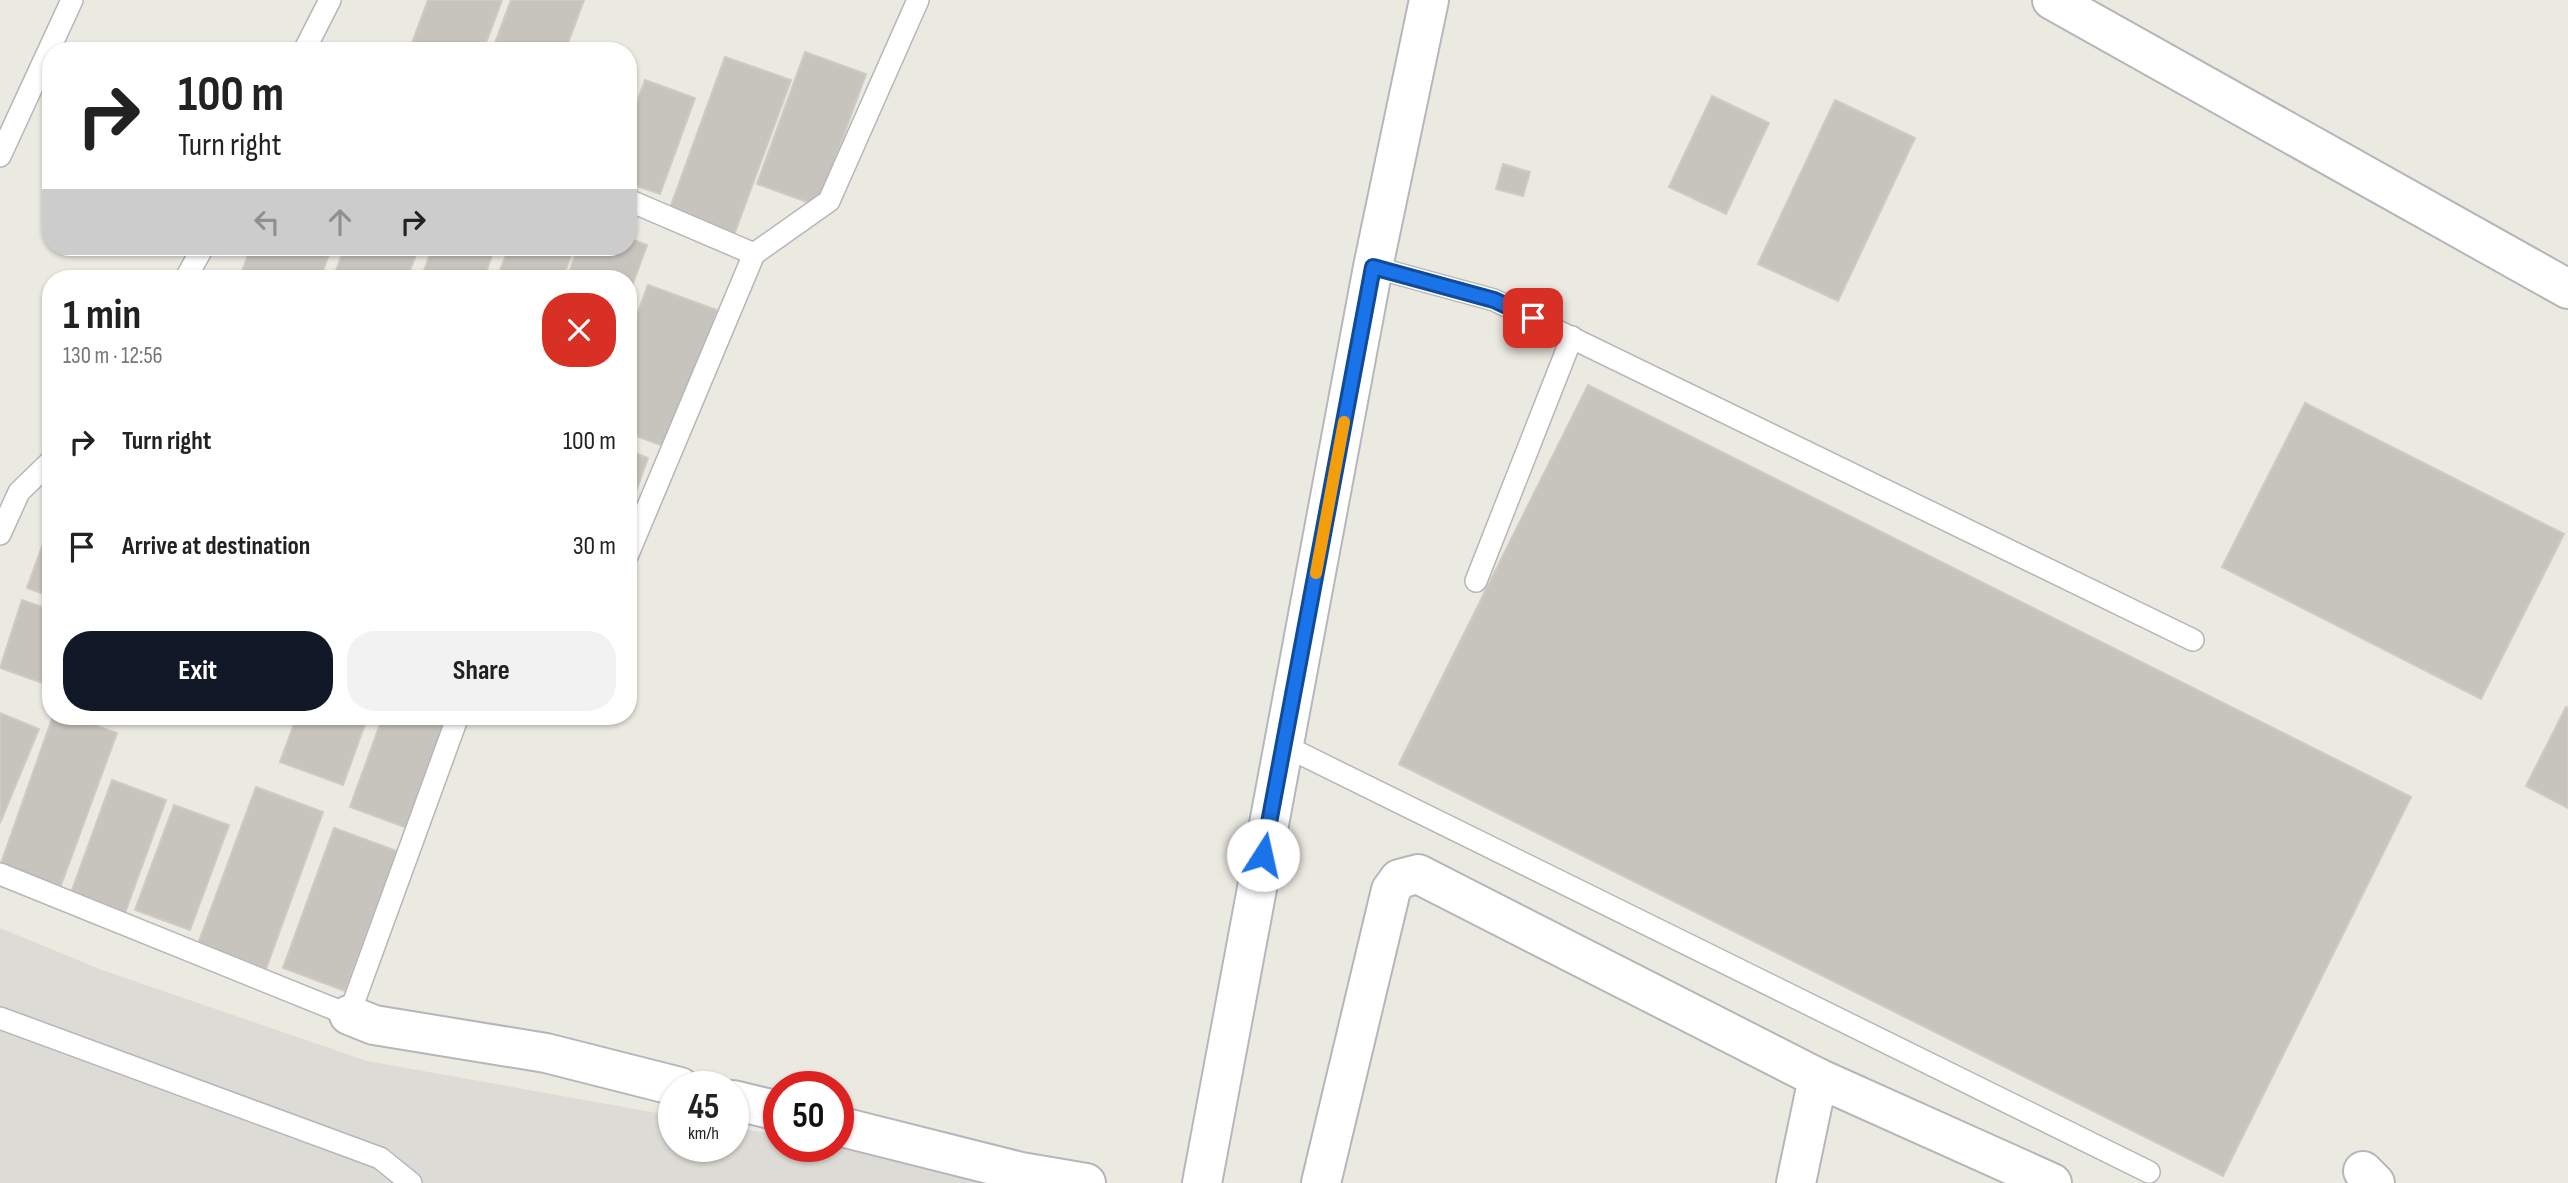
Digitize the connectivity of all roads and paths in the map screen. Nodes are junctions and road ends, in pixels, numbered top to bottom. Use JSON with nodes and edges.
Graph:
{"nodes":[{"id":1,"x":72,"y":0,"type":"edge"},
{"id":2,"x":330,"y":0,"type":"edge"},
{"id":3,"x":918,"y":0,"type":"edge"},
{"id":4,"x":1429,"y":0,"type":"edge"},
{"id":5,"x":2052,"y":0,"type":"edge"},
{"id":6,"x":53,"y":42,"type":"edge"},
{"id":7,"x":309,"y":42,"type":"edge"},
{"id":8,"x":42,"y":65,"type":"edge"},
{"id":9,"x":0,"y":156,"type":"edge"},
{"id":10,"x":637,"y":205,"type":"edge"},
{"id":11,"x":754,"y":254,"type":"junction"},
{"id":12,"x":1373,"y":267,"type":"junction"},
{"id":13,"x":2568,"y":289,"type":"edge"},
{"id":14,"x":1572,"y":337,"type":"junction"},
{"id":15,"x":42,"y":470,"type":"edge"},
{"id":16,"x":637,"y":533,"type":"edge"},
{"id":17,"x":0,"y":534,"type":"edge"},
{"id":18,"x":1476,"y":581,"type":"dead end"},
{"id":19,"x":2193,"y":640,"type":"dead end"},
{"id":20,"x":455,"y":725,"type":"edge"},
{"id":21,"x":1283,"y":746,"type":"junction"},
{"id":22,"x":0,"y":874,"type":"edge"},
{"id":23,"x":349,"y":1014,"type":"junction"},
{"id":24,"x":0,"y":1018,"type":"edge"},
{"id":25,"x":1818,"y":1078,"type":"junction"},
{"id":26,"x":658,"y":1082,"type":"edge"},
{"id":27,"x":854,"y":1130,"type":"edge"},
{"id":28,"x":2149,"y":1172,"type":"dead end"},
{"id":29,"x":411,"y":1183,"type":"edge"},
{"id":30,"x":1086,"y":1183,"type":"edge"},
{"id":31,"x":1202,"y":1183,"type":"edge"},
{"id":32,"x":1321,"y":1183,"type":"edge"},
{"id":33,"x":1796,"y":1183,"type":"edge"},
{"id":34,"x":2052,"y":1183,"type":"edge"}],
"edges":[{"from":1,"to":6,"type":"lane"},
{"from":2,"to":7,"type":"lane"},
{"from":3,"to":11,"type":"lane"},
{"from":4,"to":12,"type":"street"},
{"from":5,"to":13,"type":"street"},
{"from":8,"to":9,"type":"lane"},
{"from":10,"to":11,"type":"lane"},
{"from":11,"to":16,"type":"lane"},
{"from":12,"to":14,"type":"lane"},
{"from":12,"to":21,"type":"street"},
{"from":14,"to":18,"type":"lane"},
{"from":14,"to":19,"type":"lane"},
{"from":15,"to":17,"type":"lane"},
{"from":20,"to":23,"type":"lane"},
{"from":21,"to":28,"type":"lane"},
{"from":21,"to":31,"type":"street"},
{"from":22,"to":23,"type":"lane"},
{"from":23,"to":26,"type":"street"},
{"from":24,"to":29,"type":"lane"},
{"from":25,"to":32,"type":"street"},
{"from":25,"to":33,"type":"street"},
{"from":25,"to":34,"type":"street"},
{"from":27,"to":30,"type":"street"}]}
